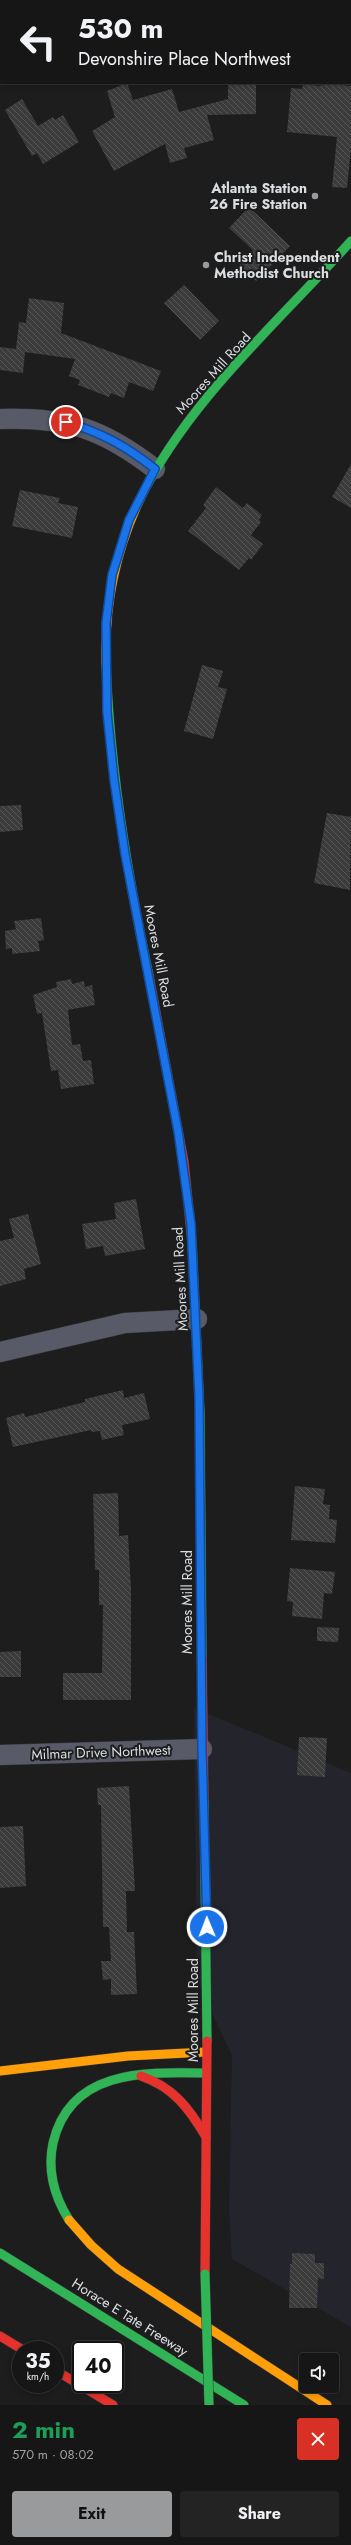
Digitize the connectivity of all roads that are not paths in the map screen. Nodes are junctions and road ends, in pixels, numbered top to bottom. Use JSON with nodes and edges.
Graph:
{"nodes":[{"id":1,"x":351,"y":241,"type":"edge"},
{"id":2,"x":0,"y":420,"type":"edge"},
{"id":3,"x":155,"y":469,"type":"junction"},
{"id":4,"x":197,"y":1319,"type":"junction"},
{"id":5,"x":0,"y":1352,"type":"edge"},
{"id":6,"x":202,"y":1749,"type":"junction"},
{"id":7,"x":0,"y":1755,"type":"edge"},
{"id":8,"x":206,"y":2052,"type":"junction"},
{"id":9,"x":0,"y":2071,"type":"edge"},
{"id":10,"x":132,"y":2073,"type":"junction"},
{"id":11,"x":206,"y":2073,"type":"junction"},
{"id":12,"x":206,"y":2137,"type":"junction"},
{"id":13,"x":0,"y":2253,"type":"edge"},
{"id":14,"x":0,"y":2336,"type":"edge"},
{"id":15,"x":12,"y":2343,"type":"edge"},
{"id":16,"x":64,"y":2375,"type":"edge"},
{"id":17,"x":113,"y":2405,"type":"edge"},
{"id":18,"x":209,"y":2405,"type":"edge"},
{"id":19,"x":244,"y":2405,"type":"edge"},
{"id":20,"x":327,"y":2405,"type":"edge"}],
"edges":[{"from":1,"to":3,"type":"main road","name":"Moores Mill Road"},
{"from":2,"to":3,"type":"street"},
{"from":3,"to":4,"type":"main road","name":"Moores Mill Road"},
{"from":4,"to":5,"type":"street"},
{"from":4,"to":6,"type":"main road","name":"Moores Mill Road"},
{"from":6,"to":7,"type":"street","name":"Milmar Drive Northwest"},
{"from":6,"to":8,"type":"main road","name":"Moores Mill Road"},
{"from":8,"to":9,"type":"main road"},
{"from":8,"to":11,"type":"main road","name":"Moores Mill Road"},
{"from":10,"to":11,"type":"main road"},
{"from":10,"to":12,"type":"main road"},
{"from":10,"to":20,"type":"main road"},
{"from":11,"to":12,"type":"main road","name":"Moores Mill Road"},
{"from":12,"to":18,"type":"main road","name":"Moores Mill Road","bridge":true},
{"from":13,"to":19,"type":"main road","name":"Horace E Tate Freeway"},
{"from":14,"to":15,"type":"main road"},
{"from":16,"to":17,"type":"main road"}]}
